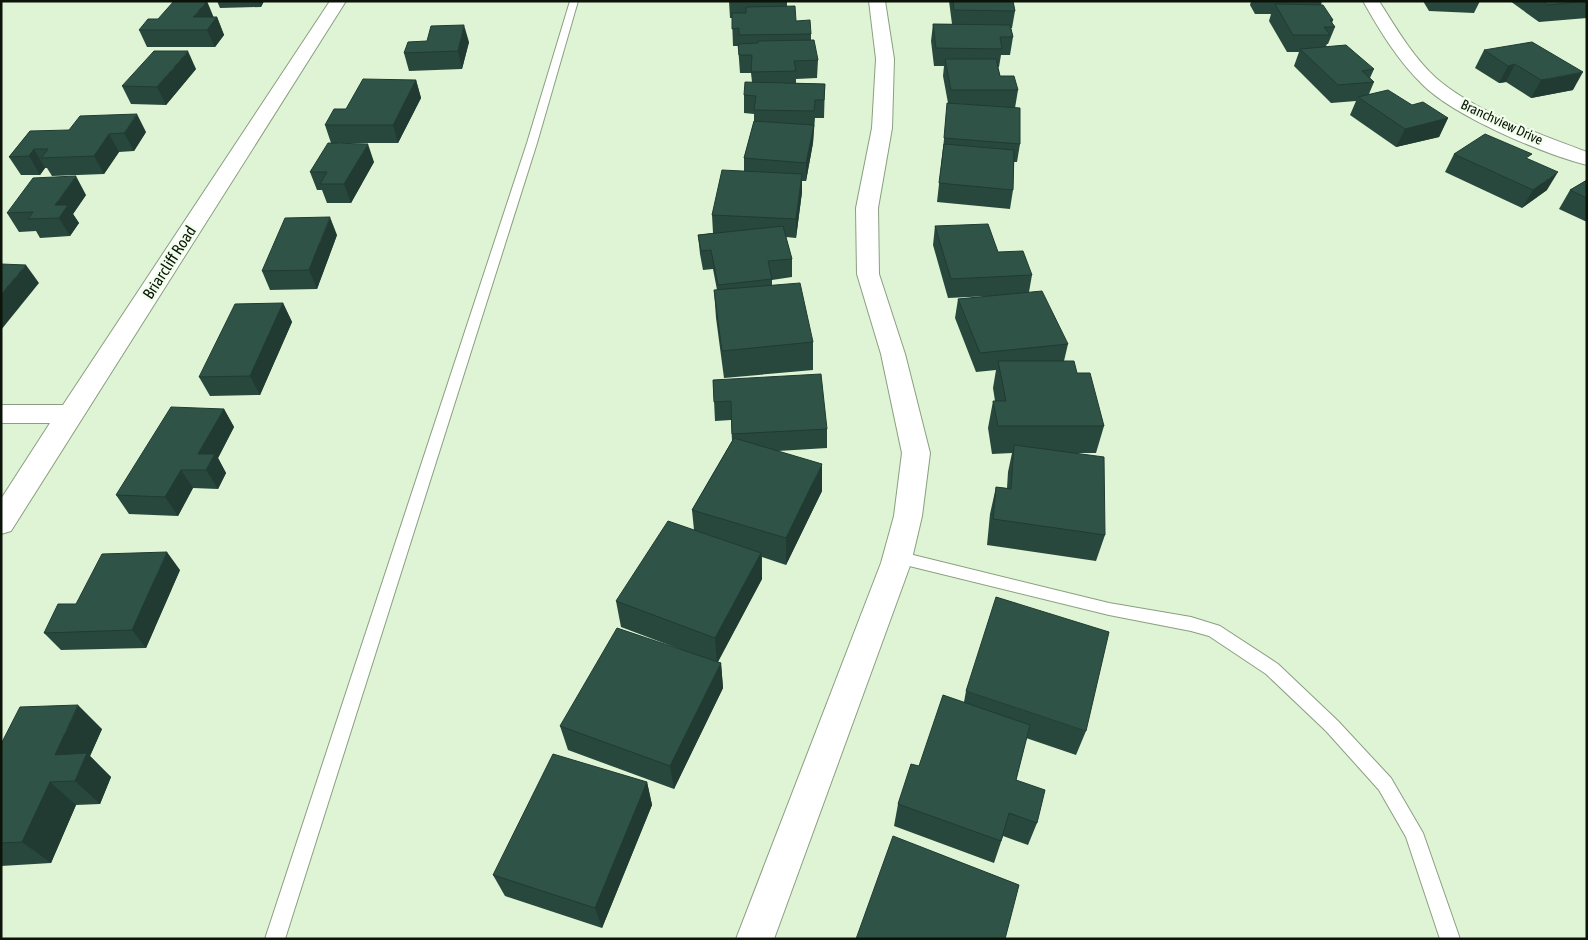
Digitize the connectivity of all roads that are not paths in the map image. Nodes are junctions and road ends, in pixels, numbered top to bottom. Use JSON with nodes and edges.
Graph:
{"nodes":[{"id":1,"x":338,"y":1,"type":"edge"},
{"id":2,"x":574,"y":1,"type":"edge"},
{"id":3,"x":877,"y":1,"type":"edge"},
{"id":4,"x":1371,"y":1,"type":"edge"},
{"id":5,"x":1587,"y":158,"type":"edge"},
{"id":6,"x":1,"y":414,"type":"edge"},
{"id":7,"x":70,"y":414,"type":"junction"},
{"id":8,"x":1,"y":523,"type":"edge"},
{"id":9,"x":897,"y":557,"type":"junction"},
{"id":10,"x":275,"y":939,"type":"edge"},
{"id":11,"x":755,"y":939,"type":"edge"},
{"id":12,"x":1450,"y":939,"type":"edge"}],
"edges":[{"from":1,"to":7,"type":"street","name":"Briarcliff Road"},
{"from":2,"to":10,"type":"lane"},
{"from":3,"to":9,"type":"street"},
{"from":4,"to":5,"type":"street","name":"Branchview Drive"},
{"from":6,"to":7,"type":"street"},
{"from":7,"to":8,"type":"street","name":"Briarcliff Road"},
{"from":9,"to":11,"type":"street"},
{"from":9,"to":12,"type":"lane"}]}
